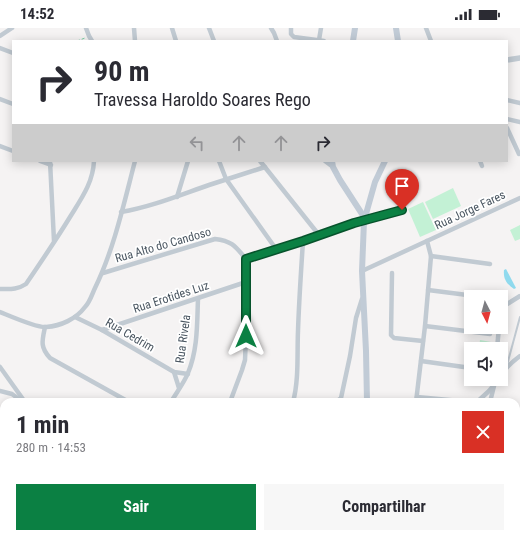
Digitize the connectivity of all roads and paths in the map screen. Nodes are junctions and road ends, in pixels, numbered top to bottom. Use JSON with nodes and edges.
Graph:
{"nodes":[{"id":1,"x":12,"y":28,"type":"edge"},
{"id":2,"x":86,"y":28,"type":"edge"},
{"id":3,"x":134,"y":28,"type":"edge"},
{"id":4,"x":172,"y":28,"type":"edge"},
{"id":5,"x":210,"y":28,"type":"edge"},
{"id":6,"x":271,"y":28,"type":"edge"},
{"id":7,"x":291,"y":28,"type":"edge"},
{"id":8,"x":321,"y":28,"type":"edge"},
{"id":9,"x":355,"y":28,"type":"edge"},
{"id":10,"x":396,"y":28,"type":"edge"},
{"id":11,"x":426,"y":28,"type":"edge"},
{"id":12,"x":0,"y":36,"type":"edge"},
{"id":13,"x":89,"y":36,"type":"junction"},
{"id":14,"x":79,"y":40,"type":"edge"},
{"id":15,"x":91,"y":40,"type":"edge"},
{"id":16,"x":135,"y":40,"type":"edge"},
{"id":17,"x":176,"y":40,"type":"edge"},
{"id":18,"x":214,"y":40,"type":"edge"},
{"id":19,"x":277,"y":40,"type":"edge"},
{"id":20,"x":319,"y":40,"type":"joint"},
{"id":21,"x":353,"y":40,"type":"edge"},
{"id":22,"x":398,"y":40,"type":"edge"},
{"id":23,"x":432,"y":40,"type":"edge"},
{"id":24,"x":0,"y":48,"type":"edge"},
{"id":25,"x":12,"y":52,"type":"edge"},
{"id":26,"x":520,"y":58,"type":"edge"},
{"id":27,"x":508,"y":60,"type":"edge"},
{"id":28,"x":0,"y":99,"type":"edge"},
{"id":29,"x":508,"y":100,"type":"edge"},
{"id":30,"x":520,"y":103,"type":"edge"},
{"id":31,"x":12,"y":104,"type":"edge"},
{"id":32,"x":508,"y":119,"type":"edge"},
{"id":33,"x":520,"y":122,"type":"edge"},
{"id":34,"x":508,"y":130,"type":"edge"},
{"id":35,"x":0,"y":146,"type":"edge"},
{"id":36,"x":12,"y":151,"type":"edge"},
{"id":37,"x":519,"y":154,"type":"dead end"},
{"id":38,"x":94,"y":162,"type":"edge"},
{"id":39,"x":135,"y":162,"type":"edge"},
{"id":40,"x":188,"y":162,"type":"edge"},
{"id":41,"x":219,"y":162,"type":"edge"},
{"id":42,"x":261,"y":162,"type":"edge"},
{"id":43,"x":385,"y":162,"type":"edge"},
{"id":44,"x":51,"y":163,"type":"edge"},
{"id":45,"x":333,"y":164,"type":"edge"},
{"id":46,"x":265,"y":167,"type":"junction"},
{"id":47,"x":226,"y":179,"type":"junction"},
{"id":48,"x":177,"y":197,"type":"junction"},
{"id":49,"x":520,"y":198,"type":"edge"},
{"id":50,"x":369,"y":202,"type":"junction"},
{"id":51,"x":356,"y":205,"type":"junction"},
{"id":52,"x":402,"y":210,"type":"dead end"},
{"id":53,"x":121,"y":212,"type":"junction"},
{"id":54,"x":364,"y":219,"type":"junction"},
{"id":55,"x":319,"y":235,"type":"junction"},
{"id":56,"x":303,"y":241,"type":"junction"},
{"id":57,"x":427,"y":241,"type":"junction"},
{"id":58,"x":54,"y":242,"type":"junction"},
{"id":59,"x":276,"y":249,"type":"junction"},
{"id":60,"x":431,"y":256,"type":"junction"},
{"id":61,"x":246,"y":259,"type":"junction"},
{"id":62,"x":490,"y":264,"type":"dead end"},
{"id":63,"x":362,"y":271,"type":"junction"},
{"id":64,"x":103,"y":272,"type":"junction"},
{"id":65,"x":392,"y":272,"type":"dead end"},
{"id":66,"x":246,"y":282,"type":"junction"},
{"id":67,"x":0,"y":289,"type":"edge"},
{"id":68,"x":428,"y":290,"type":"junction"},
{"id":69,"x":464,"y":295,"type":"edge"},
{"id":70,"x":363,"y":296,"type":"junction"},
{"id":71,"x":520,"y":296,"type":"edge"},
{"id":72,"x":198,"y":298,"type":"junction"},
{"id":73,"x":508,"y":304,"type":"edge"},
{"id":74,"x":0,"y":312,"type":"edge"},
{"id":75,"x":520,"y":317,"type":"edge"},
{"id":76,"x":75,"y":318,"type":"junction"},
{"id":77,"x":425,"y":326,"type":"junction"},
{"id":78,"x":45,"y":327,"type":"junction"},
{"id":79,"x":102,"y":330,"type":"junction"},
{"id":80,"x":464,"y":331,"type":"edge"},
{"id":81,"x":423,"y":341,"type":"junction"},
{"id":82,"x":520,"y":356,"type":"edge"},
{"id":83,"x":421,"y":361,"type":"junction"},
{"id":84,"x":508,"y":361,"type":"edge"},
{"id":85,"x":508,"y":366,"type":"edge"},
{"id":86,"x":0,"y":367,"type":"edge"},
{"id":87,"x":464,"y":367,"type":"edge"},
{"id":88,"x":174,"y":372,"type":"junction"},
{"id":89,"x":188,"y":374,"type":"junction"},
{"id":90,"x":494,"y":386,"type":"joint"},
{"id":91,"x":179,"y":388,"type":"junction"},
{"id":92,"x":0,"y":391,"type":"edge"},
{"id":93,"x":18,"y":398,"type":"edge"},
{"id":94,"x":21,"y":398,"type":"edge"},
{"id":95,"x":122,"y":398,"type":"edge"},
{"id":96,"x":173,"y":398,"type":"edge"},
{"id":97,"x":231,"y":398,"type":"edge"},
{"id":98,"x":294,"y":398,"type":"edge"},
{"id":99,"x":340,"y":398,"type":"edge"},
{"id":100,"x":367,"y":398,"type":"edge"},
{"id":101,"x":416,"y":398,"type":"edge"},
{"id":102,"x":482,"y":398,"type":"edge"},
{"id":103,"x":491,"y":398,"type":"edge"}],
"edges":[{"from":1,"to":12,"type":"street"},
{"from":2,"to":13,"type":"street"},
{"from":3,"to":16,"type":"street"},
{"from":4,"to":17,"type":"street"},
{"from":5,"to":18,"type":"street"},
{"from":6,"to":19,"type":"street"},
{"from":7,"to":20,"type":"street"},
{"from":8,"to":20,"type":"street"},
{"from":9,"to":21,"type":"main road"},
{"from":10,"to":22,"type":"main road"},
{"from":11,"to":23,"type":"street"},
{"from":13,"to":14,"type":"path"},
{"from":13,"to":15,"type":"street"},
{"from":24,"to":25,"type":"street"},
{"from":26,"to":27,"type":"street"},
{"from":28,"to":31,"type":"street"},
{"from":29,"to":30,"type":"street"},
{"from":32,"to":33,"type":"street"},
{"from":34,"to":37,"type":"street"},
{"from":35,"to":36,"type":"street"},
{"from":38,"to":58,"type":"street"},
{"from":39,"to":53,"type":"street"},
{"from":40,"to":48,"type":"street"},
{"from":41,"to":47,"type":"street"},
{"from":42,"to":46,"type":"street"},
{"from":43,"to":50,"type":"main road"},
{"from":44,"to":58,"type":"street"},
{"from":45,"to":51,"type":"main road"},
{"from":46,"to":47,"type":"street"},
{"from":46,"to":55,"type":"street"},
{"from":47,"to":48,"type":"street"},
{"from":47,"to":59,"type":"street"},
{"from":48,"to":53,"type":"street"},
{"from":49,"to":57,"type":"street","name":"Rua Jorge Fares"},
{"from":50,"to":51,"type":"main road"},
{"from":50,"to":54,"type":"main road"},
{"from":51,"to":54,"type":"main road"},
{"from":52,"to":54,"type":"street"},
{"from":53,"to":64,"type":"street"},
{"from":54,"to":55,"type":"street"},
{"from":54,"to":63,"type":"main road"},
{"from":55,"to":56,"type":"street"},
{"from":56,"to":59,"type":"street"},
{"from":56,"to":98,"type":"street"},
{"from":57,"to":60,"type":"street"},
{"from":57,"to":63,"type":"street","name":"Rua Jorge Fares"},
{"from":58,"to":67,"type":"street"},
{"from":59,"to":61,"type":"street"},
{"from":60,"to":62,"type":"street"},
{"from":60,"to":68,"type":"street"},
{"from":61,"to":64,"type":"street","name":"Rua Alto do Candoso"},
{"from":61,"to":66,"type":"street"},
{"from":63,"to":70,"type":"main road"},
{"from":64,"to":76,"type":"street"},
{"from":65,"to":81,"type":"street"},
{"from":66,"to":72,"type":"street","name":"Rua Erotides Luz"},
{"from":66,"to":97,"type":"street"},
{"from":68,"to":69,"type":"street"},
{"from":68,"to":77,"type":"street"},
{"from":70,"to":99,"type":"street"},
{"from":70,"to":100,"type":"main road"},
{"from":71,"to":73,"type":"street"},
{"from":72,"to":79,"type":"street","name":"Rua Erotides Luz"},
{"from":72,"to":89,"type":"street","name":"Rua Rivela"},
{"from":74,"to":78,"type":"street"},
{"from":75,"to":84,"type":"lane"},
{"from":76,"to":78,"type":"street"},
{"from":76,"to":79,"type":"street","name":"Rua Cedrim"},
{"from":77,"to":80,"type":"street"},
{"from":77,"to":81,"type":"street"},
{"from":78,"to":95,"type":"street"},
{"from":79,"to":88,"type":"street","name":"Rua Cedrim"},
{"from":81,"to":83,"type":"street"},
{"from":82,"to":85,"type":"street"},
{"from":83,"to":87,"type":"street"},
{"from":83,"to":101,"type":"street"},
{"from":86,"to":94,"type":"street"},
{"from":88,"to":89,"type":"street","name":"Rua Cedrim"},
{"from":88,"to":91,"type":"street"},
{"from":89,"to":91,"type":"street","name":"Rua Rivela"},
{"from":90,"to":102,"type":"street"},
{"from":90,"to":103,"type":"street"},
{"from":91,"to":96,"type":"street","name":"Rua Rivela"},
{"from":92,"to":93,"type":"street"}]}
